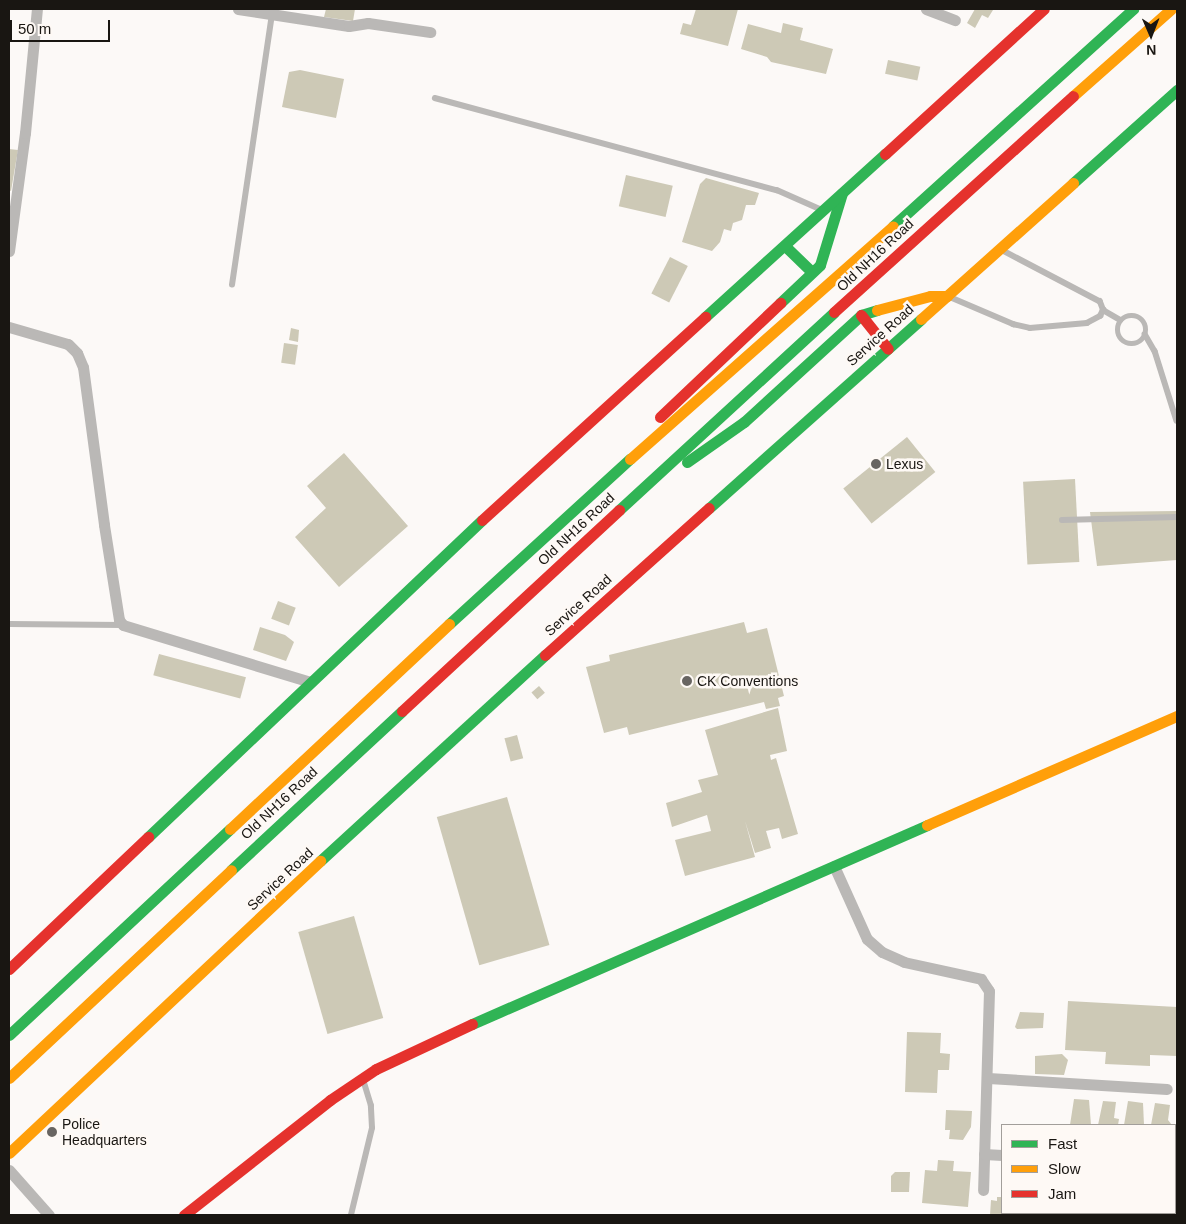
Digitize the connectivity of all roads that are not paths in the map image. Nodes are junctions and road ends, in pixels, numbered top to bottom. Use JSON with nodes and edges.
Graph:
{"nodes":[{"id":1,"x":37,"y":9,"type":"edge"},
{"id":2,"x":238,"y":9,"type":"edge"},
{"id":3,"x":926,"y":9,"type":"edge"},
{"id":4,"x":1044,"y":9,"type":"edge"},
{"id":5,"x":1133,"y":9,"type":"edge"},
{"id":6,"x":1170,"y":9,"type":"edge"},
{"id":7,"x":272,"y":14,"type":"junction"},
{"id":8,"x":955,"y":20,"type":"dead end"},
{"id":9,"x":430,"y":32,"type":"dead end"},
{"id":10,"x":1177,"y":90,"type":"edge"},
{"id":11,"x":435,"y":98,"type":"dead end"},
{"id":12,"x":842,"y":193,"type":"junction"},
{"id":13,"x":823,"y":210,"type":"junction"},
{"id":14,"x":785,"y":246,"type":"junction"},
{"id":15,"x":999,"y":249,"type":"junction"},
{"id":16,"x":9,"y":251,"type":"edge"},
{"id":17,"x":812,"y":272,"type":"junction"},
{"id":18,"x":232,"y":286,"type":"dead end"},
{"id":19,"x":947,"y":296,"type":"junction"},
{"id":20,"x":1103,"y":310,"type":"junction"},
{"id":21,"x":861,"y":315,"type":"junction"},
{"id":22,"x":1120,"y":320,"type":"junction"},
{"id":23,"x":9,"y":327,"type":"edge"},
{"id":24,"x":1146,"y":334,"type":"junction"},
{"id":25,"x":888,"y":349,"type":"junction"},
{"id":26,"x":1177,"y":420,"type":"edge"},
{"id":27,"x":620,"y":509,"type":"junction"},
{"id":28,"x":571,"y":510,"type":"junction"},
{"id":29,"x":1177,"y":517,"type":"edge"},
{"id":30,"x":1062,"y":520,"type":"dead end"},
{"id":31,"x":9,"y":624,"type":"edge"},
{"id":32,"x":123,"y":625,"type":"junction"},
{"id":33,"x":310,"y":682,"type":"junction"},
{"id":34,"x":1177,"y":716,"type":"edge"},
{"id":35,"x":834,"y":866,"type":"junction"},
{"id":36,"x":9,"y":969,"type":"edge"},
{"id":37,"x":9,"y":1035,"type":"edge"},
{"id":38,"x":9,"y":1078,"type":"edge"},
{"id":39,"x":362,"y":1078,"type":"junction"},
{"id":40,"x":988,"y":1078,"type":"junction"},
{"id":41,"x":1167,"y":1089,"type":"dead end"},
{"id":42,"x":9,"y":1153,"type":"edge"},
{"id":43,"x":984,"y":1154,"type":"junction"},
{"id":44,"x":1001,"y":1155,"type":"edge"},
{"id":45,"x":9,"y":1170,"type":"edge"},
{"id":46,"x":983,"y":1190,"type":"dead end"},
{"id":47,"x":49,"y":1215,"type":"edge"},
{"id":48,"x":184,"y":1215,"type":"edge"},
{"id":49,"x":351,"y":1215,"type":"edge"}],
"edges":[{"from":1,"to":16,"type":"street"},
{"from":2,"to":7,"type":"street"},
{"from":3,"to":8,"type":"street"},
{"from":4,"to":12,"type":"street"},
{"from":5,"to":28,"type":"street","name":"Old NH16 Road"},
{"from":6,"to":27,"type":"street","name":"Old NH16 Road"},
{"from":7,"to":9,"type":"street"},
{"from":7,"to":18,"type":"lane"},
{"from":10,"to":15,"type":"street","name":"Service Road"},
{"from":11,"to":13,"type":"lane"},
{"from":12,"to":13,"type":"street"},
{"from":12,"to":17,"type":"street"},
{"from":13,"to":14,"type":"street"},
{"from":14,"to":17,"type":"street"},
{"from":14,"to":33,"type":"street"},
{"from":15,"to":19,"type":"street","name":"Service Road"},
{"from":15,"to":20,"type":"lane"},
{"from":17,"to":28,"type":"street"},
{"from":19,"to":20,"type":"lane"},
{"from":19,"to":21,"type":"street"},
{"from":19,"to":25,"type":"street","name":"Service Road"},
{"from":20,"to":22,"type":"lane"},
{"from":21,"to":25,"type":"street"},
{"from":21,"to":27,"type":"street"},
{"from":22,"to":24,"type":"lane"},
{"from":22,"to":24,"type":"lane"},
{"from":23,"to":32,"type":"street"},
{"from":24,"to":26,"type":"lane"},
{"from":25,"to":42,"type":"street","name":"Service Road"},
{"from":27,"to":38,"type":"street","name":"Old NH16 Road"},
{"from":28,"to":37,"type":"street","name":"Old NH16 Road"},
{"from":29,"to":30,"type":"lane"},
{"from":31,"to":32,"type":"lane"},
{"from":32,"to":33,"type":"street"},
{"from":33,"to":36,"type":"street"},
{"from":34,"to":35,"type":"street"},
{"from":35,"to":39,"type":"street"},
{"from":35,"to":40,"type":"street"},
{"from":39,"to":48,"type":"street"},
{"from":39,"to":49,"type":"lane"},
{"from":40,"to":41,"type":"street"},
{"from":40,"to":43,"type":"street"},
{"from":43,"to":44,"type":"street"},
{"from":43,"to":46,"type":"street"},
{"from":45,"to":47,"type":"street"}]}
